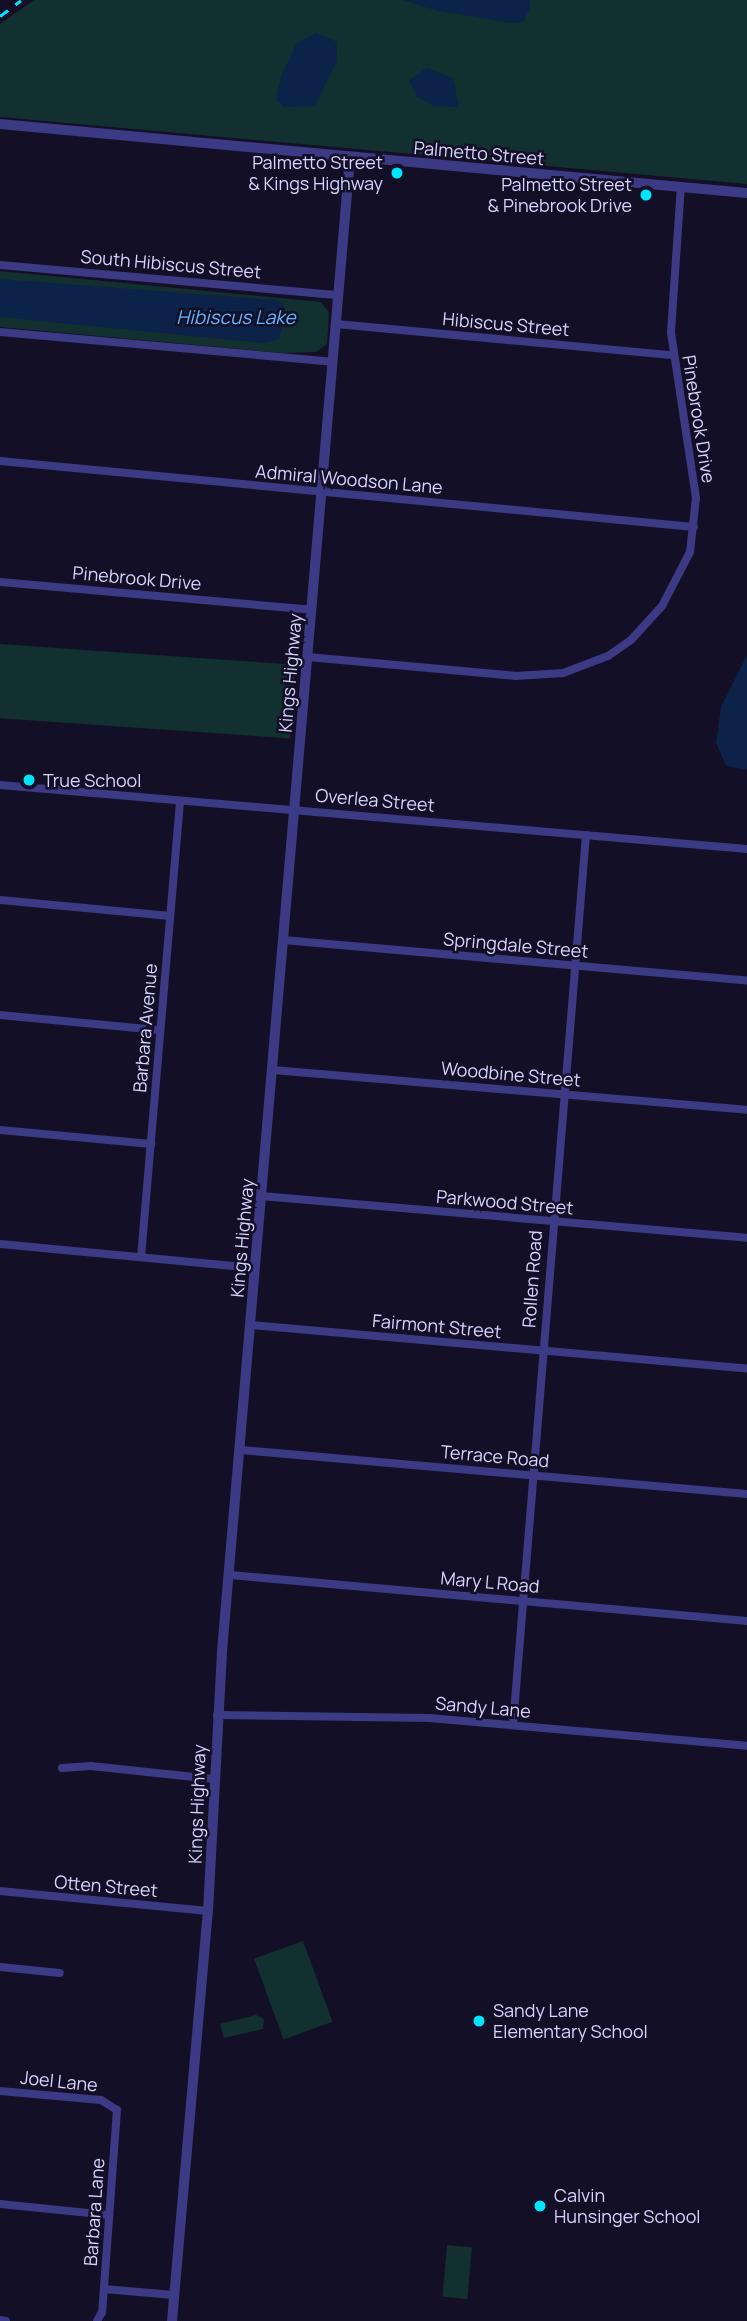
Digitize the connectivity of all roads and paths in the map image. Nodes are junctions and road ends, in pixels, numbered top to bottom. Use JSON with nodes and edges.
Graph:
{"nodes":[{"id":1,"x":0,"y":124,"type":"edge"},
{"id":2,"x":350,"y":158,"type":"junction"},
{"id":3,"x":681,"y":187,"type":"junction"},
{"id":4,"x":747,"y":193,"type":"edge"},
{"id":5,"x":0,"y":265,"type":"edge"},
{"id":6,"x":339,"y":295,"type":"junction"},
{"id":7,"x":336,"y":324,"type":"junction"},
{"id":8,"x":0,"y":332,"type":"edge"},
{"id":9,"x":672,"y":355,"type":"junction"},
{"id":10,"x":333,"y":362,"type":"junction"},
{"id":11,"x":0,"y":461,"type":"edge"},
{"id":12,"x":320,"y":492,"type":"junction"},
{"id":13,"x":694,"y":527,"type":"junction"},
{"id":14,"x":0,"y":582,"type":"edge"},
{"id":15,"x":312,"y":610,"type":"junction"},
{"id":16,"x":307,"y":657,"type":"junction"},
{"id":17,"x":0,"y":785,"type":"edge"},
{"id":18,"x":180,"y":802,"type":"junction"},
{"id":19,"x":294,"y":810,"type":"junction"},
{"id":20,"x":586,"y":835,"type":"junction"},
{"id":21,"x":747,"y":849,"type":"edge"},
{"id":22,"x":0,"y":900,"type":"edge"},
{"id":23,"x":170,"y":916,"type":"junction"},
{"id":24,"x":283,"y":940,"type":"junction"},
{"id":25,"x":575,"y":967,"type":"junction"},
{"id":26,"x":747,"y":981,"type":"edge"},
{"id":27,"x":0,"y":1015,"type":"edge"},
{"id":28,"x":160,"y":1030,"type":"junction"},
{"id":29,"x":273,"y":1070,"type":"junction"},
{"id":30,"x":565,"y":1095,"type":"junction"},
{"id":31,"x":747,"y":1110,"type":"edge"},
{"id":32,"x":0,"y":1130,"type":"edge"},
{"id":33,"x":151,"y":1144,"type":"junction"},
{"id":34,"x":261,"y":1196,"type":"junction"},
{"id":35,"x":552,"y":1222,"type":"junction"},
{"id":36,"x":747,"y":1238,"type":"edge"},
{"id":37,"x":0,"y":1244,"type":"edge"},
{"id":38,"x":141,"y":1257,"type":"junction"},
{"id":39,"x":255,"y":1268,"type":"junction"},
{"id":40,"x":251,"y":1325,"type":"junction"},
{"id":41,"x":543,"y":1351,"type":"junction"},
{"id":42,"x":747,"y":1368,"type":"edge"},
{"id":43,"x":241,"y":1450,"type":"junction"},
{"id":44,"x":533,"y":1475,"type":"junction"},
{"id":45,"x":747,"y":1494,"type":"edge"},
{"id":46,"x":230,"y":1575,"type":"junction"},
{"id":47,"x":523,"y":1601,"type":"junction"},
{"id":48,"x":747,"y":1620,"type":"edge"},
{"id":49,"x":216,"y":1715,"type":"junction"},
{"id":50,"x":513,"y":1725,"type":"junction"},
{"id":51,"x":747,"y":1746,"type":"edge"},
{"id":52,"x":62,"y":1768,"type":"dead end"},
{"id":53,"x":212,"y":1779,"type":"junction"},
{"id":54,"x":0,"y":1891,"type":"edge"},
{"id":55,"x":208,"y":1911,"type":"junction"},
{"id":56,"x":0,"y":1968,"type":"edge"},
{"id":57,"x":60,"y":1973,"type":"dead end"},
{"id":58,"x":0,"y":2091,"type":"edge"},
{"id":59,"x":114,"y":2105,"type":"joint"},
{"id":60,"x":0,"y":2204,"type":"edge"},
{"id":61,"x":109,"y":2216,"type":"junction"},
{"id":62,"x":104,"y":2289,"type":"junction"},
{"id":63,"x":174,"y":2295,"type":"junction"},
{"id":64,"x":0,"y":2320,"type":"edge"},
{"id":65,"x":6,"y":2321,"type":"edge"},
{"id":66,"x":97,"y":2321,"type":"edge"},
{"id":67,"x":172,"y":2321,"type":"edge"}],
"edges":[{"from":1,"to":2,"type":"street","name":"Palmetto Street"},
{"from":2,"to":3,"type":"street","name":"Palmetto Street"},
{"from":2,"to":6,"type":"street","name":"Kings Highway"},
{"from":3,"to":4,"type":"street","name":"Palmetto Street"},
{"from":3,"to":9,"type":"street","name":"Pinebrook Drive"},
{"from":5,"to":6,"type":"street","name":"South Hibiscus Street"},
{"from":6,"to":7,"type":"street","name":"Kings Highway"},
{"from":7,"to":9,"type":"street","name":"Hibiscus Street"},
{"from":7,"to":10,"type":"street","name":"Kings Highway"},
{"from":8,"to":10,"type":"street"},
{"from":9,"to":13,"type":"street","name":"Pinebrook Drive"},
{"from":10,"to":12,"type":"street","name":"Kings Highway"},
{"from":11,"to":12,"type":"street","name":"Admiral Woodson Lane"},
{"from":12,"to":13,"type":"street","name":"Admiral Woodson Lane"},
{"from":12,"to":15,"type":"street","name":"Kings Highway"},
{"from":13,"to":16,"type":"street","name":"Pinebrook Drive"},
{"from":14,"to":15,"type":"street","name":"Pinebrook Drive"},
{"from":15,"to":16,"type":"street","name":"Kings Highway"},
{"from":16,"to":19,"type":"street","name":"Kings Highway"},
{"from":17,"to":18,"type":"street","name":"Overlea Street"},
{"from":18,"to":19,"type":"street","name":"Overlea Street"},
{"from":18,"to":23,"type":"street","name":"Barbara Avenue"},
{"from":19,"to":20,"type":"street","name":"Overlea Street"},
{"from":19,"to":24,"type":"street","name":"Kings Highway"},
{"from":20,"to":21,"type":"street","name":"Overlea Street"},
{"from":20,"to":25,"type":"street","name":"Rollen Road"},
{"from":22,"to":23,"type":"street"},
{"from":23,"to":28,"type":"street","name":"Barbara Avenue"},
{"from":24,"to":25,"type":"street","name":"Springdale Street"},
{"from":24,"to":29,"type":"street","name":"Kings Highway"},
{"from":25,"to":26,"type":"street","name":"Springdale Street"},
{"from":25,"to":30,"type":"street","name":"Rollen Road"},
{"from":27,"to":28,"type":"street"},
{"from":28,"to":33,"type":"street","name":"Barbara Avenue"},
{"from":29,"to":30,"type":"street","name":"Woodbine Street"},
{"from":29,"to":34,"type":"street","name":"Kings Highway"},
{"from":30,"to":31,"type":"street","name":"Woodbine Street"},
{"from":30,"to":35,"type":"street","name":"Rollen Road"},
{"from":32,"to":33,"type":"street"},
{"from":33,"to":38,"type":"street","name":"Barbara Avenue"},
{"from":34,"to":35,"type":"street","name":"Parkwood Street"},
{"from":34,"to":39,"type":"street","name":"Kings Highway"},
{"from":35,"to":36,"type":"street","name":"Parkwood Street"},
{"from":35,"to":41,"type":"street","name":"Rollen Road"},
{"from":37,"to":38,"type":"street"},
{"from":38,"to":39,"type":"street"},
{"from":39,"to":40,"type":"street","name":"Kings Highway"},
{"from":40,"to":41,"type":"street","name":"Fairmont Street"},
{"from":40,"to":43,"type":"street","name":"Kings Highway"},
{"from":41,"to":42,"type":"street","name":"Fairmont Street"},
{"from":41,"to":44,"type":"street","name":"Rollen Road"},
{"from":43,"to":44,"type":"street","name":"Terrace Road"},
{"from":43,"to":46,"type":"street","name":"Kings Highway"},
{"from":44,"to":45,"type":"street","name":"Terrace Road"},
{"from":44,"to":47,"type":"street","name":"Rollen Road"},
{"from":46,"to":47,"type":"street","name":"Mary L Road"},
{"from":46,"to":49,"type":"street","name":"Kings Highway"},
{"from":47,"to":48,"type":"street","name":"Mary L Road"},
{"from":47,"to":50,"type":"street","name":"Rollen Road"},
{"from":49,"to":50,"type":"street","name":"Sandy Lane"},
{"from":49,"to":53,"type":"street","name":"Kings Highway"},
{"from":50,"to":51,"type":"street","name":"Sandy Lane"},
{"from":52,"to":53,"type":"street"},
{"from":53,"to":55,"type":"street","name":"Kings Highway"},
{"from":54,"to":55,"type":"street","name":"Otten Street"},
{"from":55,"to":63,"type":"street","name":"Kings Highway"},
{"from":56,"to":57,"type":"street"},
{"from":58,"to":59,"type":"street","name":"Joel Lane"},
{"from":59,"to":61,"type":"street","name":"Barbara Lane"},
{"from":60,"to":61,"type":"street"},
{"from":61,"to":62,"type":"street","name":"Barbara Lane"},
{"from":62,"to":63,"type":"street"},
{"from":62,"to":66,"type":"street","name":"Barbara Lane"},
{"from":63,"to":67,"type":"street","name":"Kings Highway"},
{"from":64,"to":65,"type":"street"}]}
